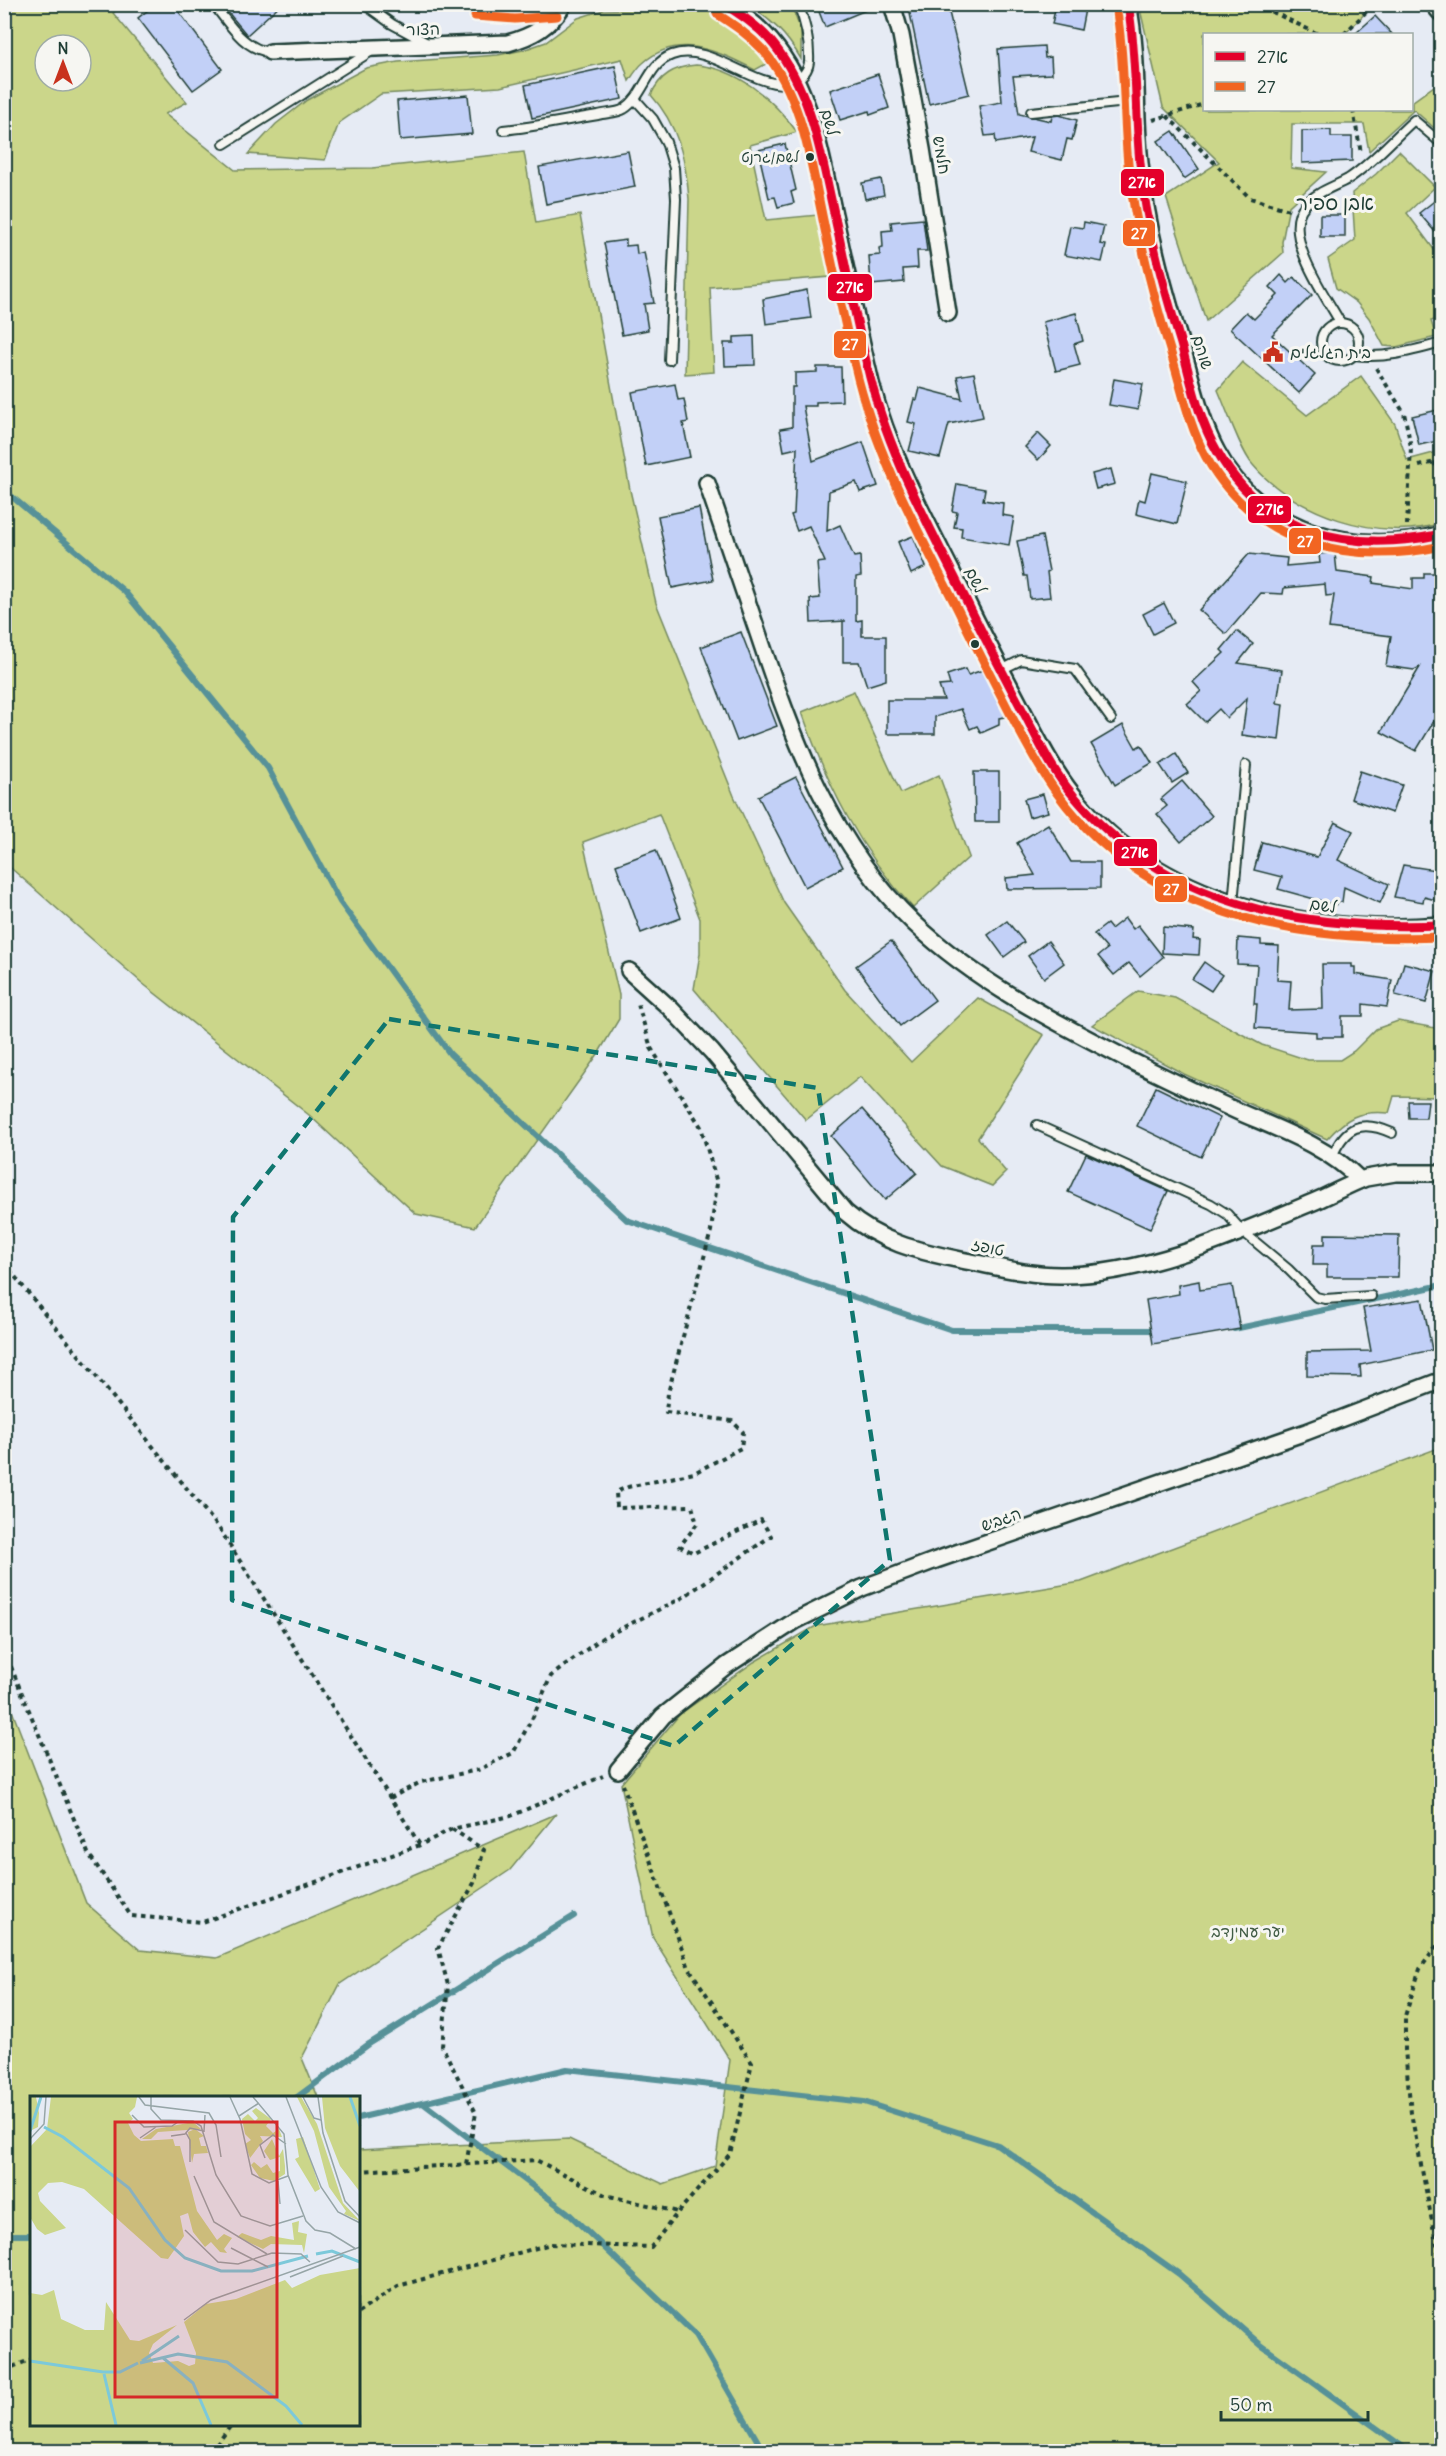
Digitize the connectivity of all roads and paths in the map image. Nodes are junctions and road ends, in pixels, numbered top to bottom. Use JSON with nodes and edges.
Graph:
{"nodes":[{"id":1,"x":213,"y":4,"type":"edge"},
{"id":2,"x":364,"y":4,"type":"edge"},
{"id":3,"x":476,"y":4,"type":"edge"},
{"id":4,"x":556,"y":4,"type":"edge"},
{"id":5,"x":564,"y":4,"type":"edge"},
{"id":6,"x":723,"y":4,"type":"edge"},
{"id":7,"x":798,"y":4,"type":"edge"},
{"id":8,"x":892,"y":4,"type":"edge"},
{"id":9,"x":1128,"y":4,"type":"edge"},
{"id":10,"x":1256,"y":4,"type":"edge"},
{"id":11,"x":1374,"y":4,"type":"edge"},
{"id":12,"x":1437,"y":4,"type":"edge"},
{"id":13,"x":1442,"y":10,"type":"edge"},
{"id":14,"x":1316,"y":33,"type":"edge"},
{"id":15,"x":1345,"y":33,"type":"edge"},
{"id":16,"x":435,"y":47,"type":"junction"},
{"id":17,"x":377,"y":48,"type":"junction"},
{"id":18,"x":270,"y":52,"type":"joint"},
{"id":19,"x":797,"y":81,"type":"junction"},
{"id":20,"x":635,"y":99,"type":"junction"},
{"id":21,"x":1137,"y":101,"type":"junction"},
{"id":22,"x":1203,"y":104,"type":"edge"},
{"id":23,"x":1353,"y":111,"type":"edge"},
{"id":24,"x":1031,"y":112,"type":"dead end"},
{"id":25,"x":1167,"y":116,"type":"junction"},
{"id":26,"x":1137,"y":124,"type":"junction"},
{"id":27,"x":503,"y":130,"type":"dead end"},
{"id":28,"x":224,"y":144,"type":"dead end"},
{"id":29,"x":1442,"y":144,"type":"edge"},
{"id":30,"x":1364,"y":165,"type":"junction"},
{"id":31,"x":1299,"y":213,"type":"junction"},
{"id":32,"x":948,"y":313,"type":"dead end"},
{"id":33,"x":1340,"y":322,"type":"junction"},
{"id":34,"x":1442,"y":342,"type":"edge"},
{"id":35,"x":1354,"y":355,"type":"junction"},
{"id":36,"x":1369,"y":357,"type":"junction"},
{"id":37,"x":669,"y":360,"type":"dead end"},
{"id":38,"x":1442,"y":460,"type":"edge"},
{"id":39,"x":1433,"y":462,"type":"junction"},
{"id":40,"x":1419,"y":466,"type":"dead end"},
{"id":41,"x":1442,"y":473,"type":"edge"},
{"id":42,"x":707,"y":483,"type":"dead end"},
{"id":43,"x":1442,"y":534,"type":"edge"},
{"id":44,"x":1411,"y":541,"type":"junction"},
{"id":45,"x":1001,"y":670,"type":"junction"},
{"id":46,"x":1111,"y":720,"type":"dead end"},
{"id":47,"x":1246,"y":765,"type":"dead end"},
{"id":48,"x":1233,"y":903,"type":"junction"},
{"id":49,"x":1442,"y":925,"type":"edge"},
{"id":50,"x":628,"y":971,"type":"joint"},
{"id":51,"x":1038,"y":1125,"type":"dead end"},
{"id":52,"x":1392,"y":1134,"type":"dead end"},
{"id":53,"x":1332,"y":1157,"type":"junction"},
{"id":54,"x":1442,"y":1173,"type":"edge"},
{"id":55,"x":1360,"y":1180,"type":"junction"},
{"id":56,"x":1241,"y":1230,"type":"junction"},
{"id":57,"x":4,"y":1263,"type":"edge"},
{"id":58,"x":1371,"y":1296,"type":"dead end"},
{"id":59,"x":1442,"y":1380,"type":"edge"},
{"id":60,"x":4,"y":1650,"type":"edge"},
{"id":61,"x":618,"y":1770,"type":"junction"},
{"id":62,"x":390,"y":1798,"type":"junction"},
{"id":63,"x":452,"y":1829,"type":"junction"},
{"id":64,"x":420,"y":1845,"type":"junction"},
{"id":65,"x":1442,"y":1939,"type":"edge"},
{"id":66,"x":465,"y":2164,"type":"junction"},
{"id":67,"x":360,"y":2171,"type":"edge"},
{"id":68,"x":678,"y":2212,"type":"junction"},
{"id":69,"x":1442,"y":2273,"type":"edge"},
{"id":70,"x":360,"y":2312,"type":"edge"},
{"id":71,"x":30,"y":2361,"type":"edge"},
{"id":72,"x":4,"y":2368,"type":"edge"},
{"id":73,"x":230,"y":2426,"type":"edge"},
{"id":74,"x":211,"y":2451,"type":"edge"}],
"edges":[{"from":1,"to":18,"type":"lane"},
{"from":2,"to":16,"type":"lane"},
{"from":3,"to":4,"type":"street"},
{"from":5,"to":16,"type":"street","name":"הצור"},
{"from":6,"to":19,"type":"street","name":"לשם"},
{"from":7,"to":19,"type":"lane"},
{"from":8,"to":32,"type":"street","name":"חלמיש"},
{"from":9,"to":21,"type":"street","name":"שוהם"},
{"from":10,"to":14,"type":"path"},
{"from":11,"to":15,"type":"path"},
{"from":12,"to":13,"type":"street"},
{"from":16,"to":17,"type":"street","name":"הצור"},
{"from":17,"to":18,"type":"street","name":"הצור"},
{"from":17,"to":28,"type":"lane"},
{"from":19,"to":20,"type":"lane"},
{"from":19,"to":45,"type":"street","name":"לשם"},
{"from":20,"to":27,"type":"lane"},
{"from":20,"to":37,"type":"lane"},
{"from":21,"to":24,"type":"lane"},
{"from":21,"to":26,"type":"street","name":"שוהם"},
{"from":22,"to":25,"type":"path"},
{"from":23,"to":30,"type":"path"},
{"from":25,"to":26,"type":"path"},
{"from":25,"to":31,"type":"path"},
{"from":26,"to":44,"type":"street","name":"שוהם"},
{"from":29,"to":30,"type":"lane"},
{"from":30,"to":31,"type":"lane"},
{"from":31,"to":33,"type":"lane"},
{"from":33,"to":35,"type":"lane"},
{"from":33,"to":35,"type":"lane"},
{"from":34,"to":36,"type":"lane"},
{"from":35,"to":36,"type":"lane"},
{"from":36,"to":44,"type":"path"},
{"from":38,"to":39,"type":"path"},
{"from":39,"to":40,"type":"path"},
{"from":39,"to":41,"type":"path"},
{"from":42,"to":53,"type":"street"},
{"from":43,"to":44,"type":"street","name":"שוהם"},
{"from":45,"to":46,"type":"lane"},
{"from":45,"to":48,"type":"street","name":"לשם"},
{"from":47,"to":48,"type":"lane"},
{"from":48,"to":49,"type":"street","name":"לשם"},
{"from":50,"to":56,"type":"street","name":"טופז"},
{"from":50,"to":62,"type":"path"},
{"from":51,"to":56,"type":"lane"},
{"from":52,"to":53,"type":"lane"},
{"from":53,"to":55,"type":"street"},
{"from":54,"to":55,"type":"street","name":"טופז"},
{"from":55,"to":56,"type":"street","name":"טופז"},
{"from":56,"to":58,"type":"lane"},
{"from":57,"to":62,"type":"path"},
{"from":59,"to":61,"type":"street","name":"הגביש"},
{"from":60,"to":64,"type":"path"},
{"from":61,"to":63,"type":"path"},
{"from":61,"to":68,"type":"path"},
{"from":62,"to":64,"type":"path"},
{"from":63,"to":64,"type":"path"},
{"from":63,"to":66,"type":"path"},
{"from":65,"to":69,"type":"path"},
{"from":66,"to":67,"type":"path"},
{"from":66,"to":68,"type":"path"},
{"from":68,"to":70,"type":"path"},
{"from":71,"to":72,"type":"path"},
{"from":73,"to":74,"type":"path"}]}
